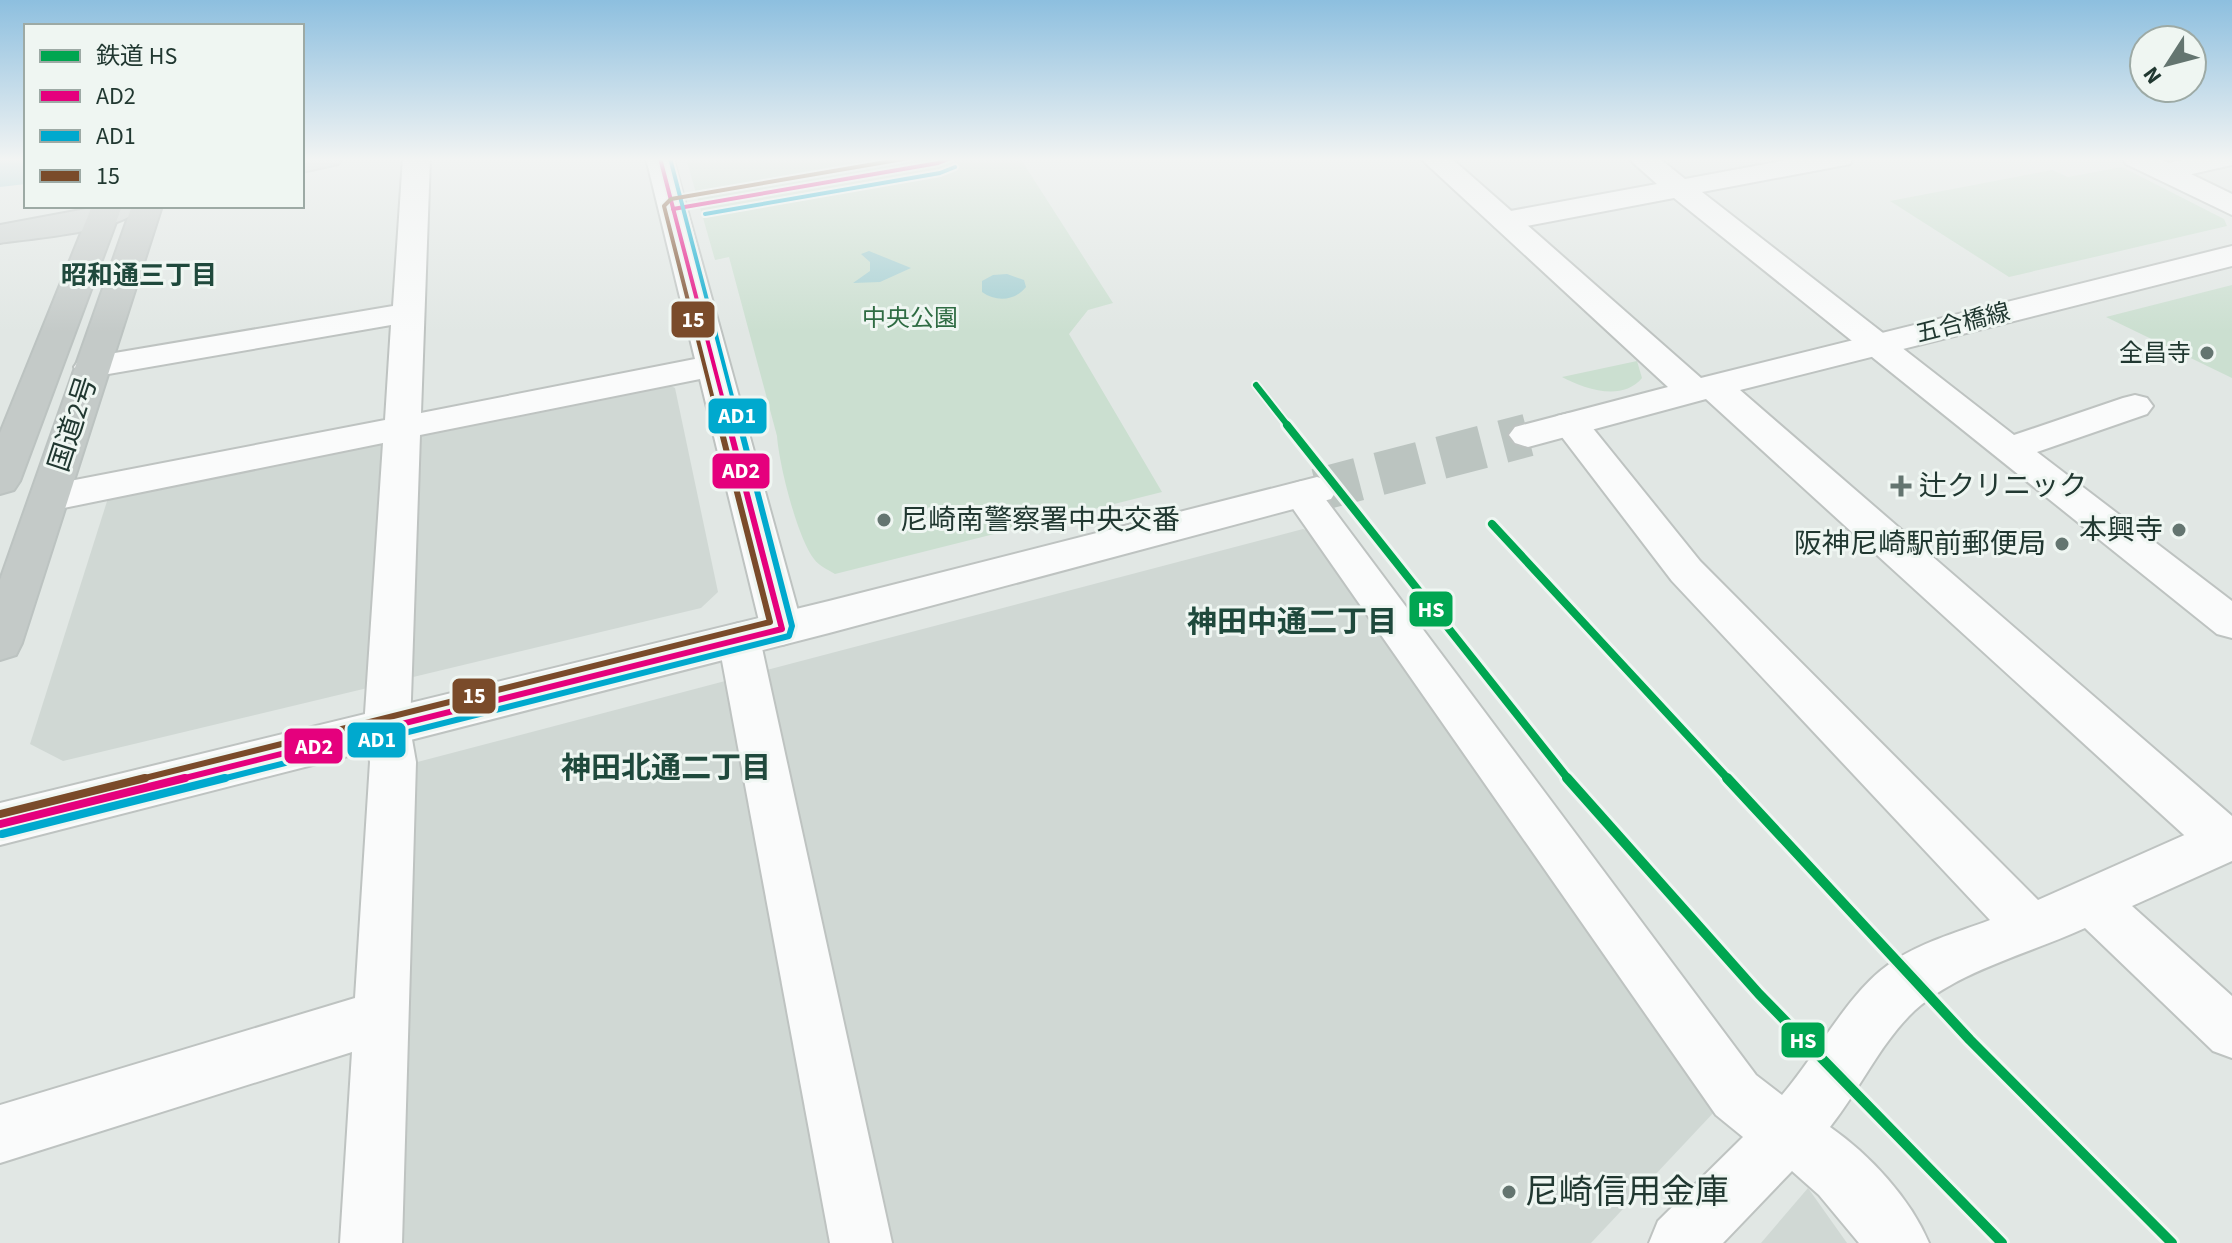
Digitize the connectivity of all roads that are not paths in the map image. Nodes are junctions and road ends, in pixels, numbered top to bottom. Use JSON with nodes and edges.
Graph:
{"nodes":[{"id":1,"x":84,"y":216,"type":"edge"},
{"id":2,"x":110,"y":216,"type":"edge"},
{"id":3,"x":144,"y":216,"type":"edge"},
{"id":4,"x":412,"y":216,"type":"edge"},
{"id":5,"x":675,"y":216,"type":"edge"},
{"id":6,"x":1499,"y":216,"type":"edge"},
{"id":7,"x":1532,"y":216,"type":"edge"},
{"id":8,"x":1716,"y":216,"type":"edge"},
{"id":9,"x":1505,"y":221,"type":"junction"},
{"id":10,"x":0,"y":234,"type":"edge"},
{"id":11,"x":2232,"y":256,"type":"edge"},
{"id":12,"x":406,"y":313,"type":"junction"},
{"id":13,"x":1875,"y":345,"type":"junction"},
{"id":14,"x":712,"y":366,"type":"junction"},
{"id":15,"x":91,"y":367,"type":"junction"},
{"id":16,"x":1704,"y":389,"type":"junction"},
{"id":17,"x":2135,"y":406,"type":"dead end"},
{"id":18,"x":1570,"y":424,"type":"junction"},
{"id":19,"x":403,"y":427,"type":"junction"},
{"id":20,"x":1528,"y":435,"type":"tunnel mouth"},
{"id":21,"x":2009,"y":449,"type":"junction"},
{"id":22,"x":0,"y":481,"type":"edge"},
{"id":23,"x":1309,"y":492,"type":"joint"},
{"id":24,"x":49,"y":498,"type":"junction"},
{"id":25,"x":2232,"y":623,"type":"edge"},
{"id":26,"x":761,"y":634,"type":"junction"},
{"id":27,"x":0,"y":643,"type":"edge"},
{"id":28,"x":387,"y":728,"type":"junction"},
{"id":29,"x":0,"y":824,"type":"edge"},
{"id":30,"x":2228,"y":840,"type":"edge"},
{"id":31,"x":2091,"y":901,"type":"junction"},
{"id":32,"x":2031,"y":928,"type":"junction"},
{"id":33,"x":383,"y":1016,"type":"junction"},
{"id":34,"x":2232,"y":1032,"type":"edge"},
{"id":35,"x":0,"y":1134,"type":"edge"},
{"id":36,"x":1787,"y":1134,"type":"junction"},
{"id":37,"x":371,"y":1243,"type":"edge"},
{"id":38,"x":861,"y":1243,"type":"edge"},
{"id":39,"x":1680,"y":1243,"type":"edge"},
{"id":40,"x":1898,"y":1243,"type":"edge"}],
"edges":[{"from":1,"to":10,"type":"main road"},
{"from":2,"to":22,"type":"highway","name":"国道2号"},
{"from":3,"to":15,"type":"highway","name":"国道2号"},
{"from":4,"to":12,"type":"street"},
{"from":5,"to":14,"type":"street"},
{"from":6,"to":9,"type":"street"},
{"from":7,"to":9,"type":"street"},
{"from":8,"to":13,"type":"street"},
{"from":9,"to":16,"type":"street"},
{"from":11,"to":13,"type":"street","name":"五合橋線"},
{"from":12,"to":15,"type":"street"},
{"from":12,"to":19,"type":"street"},
{"from":13,"to":16,"type":"street","name":"五合橋線"},
{"from":13,"to":21,"type":"street"},
{"from":14,"to":19,"type":"street"},
{"from":14,"to":26,"type":"street"},
{"from":15,"to":24,"type":"highway","name":"国道2号"},
{"from":16,"to":18,"type":"street","name":"五合橋線"},
{"from":16,"to":30,"type":"street"},
{"from":17,"to":21,"type":"street"},
{"from":18,"to":20,"type":"street","name":"五合橋線"},
{"from":18,"to":32,"type":"street"},
{"from":19,"to":24,"type":"street"},
{"from":19,"to":28,"type":"street"},
{"from":21,"to":25,"type":"street"},
{"from":23,"to":26,"type":"street"},
{"from":23,"to":36,"type":"street"},
{"from":24,"to":27,"type":"highway","name":"国道2号"},
{"from":26,"to":28,"type":"street"},
{"from":26,"to":38,"type":"street"},
{"from":28,"to":29,"type":"street"},
{"from":28,"to":33,"type":"street"},
{"from":30,"to":31,"type":"street"},
{"from":31,"to":32,"type":"street"},
{"from":31,"to":34,"type":"street"},
{"from":32,"to":36,"type":"street"},
{"from":33,"to":35,"type":"street"},
{"from":33,"to":37,"type":"street"},
{"from":36,"to":39,"type":"street"},
{"from":36,"to":40,"type":"street"}]}
